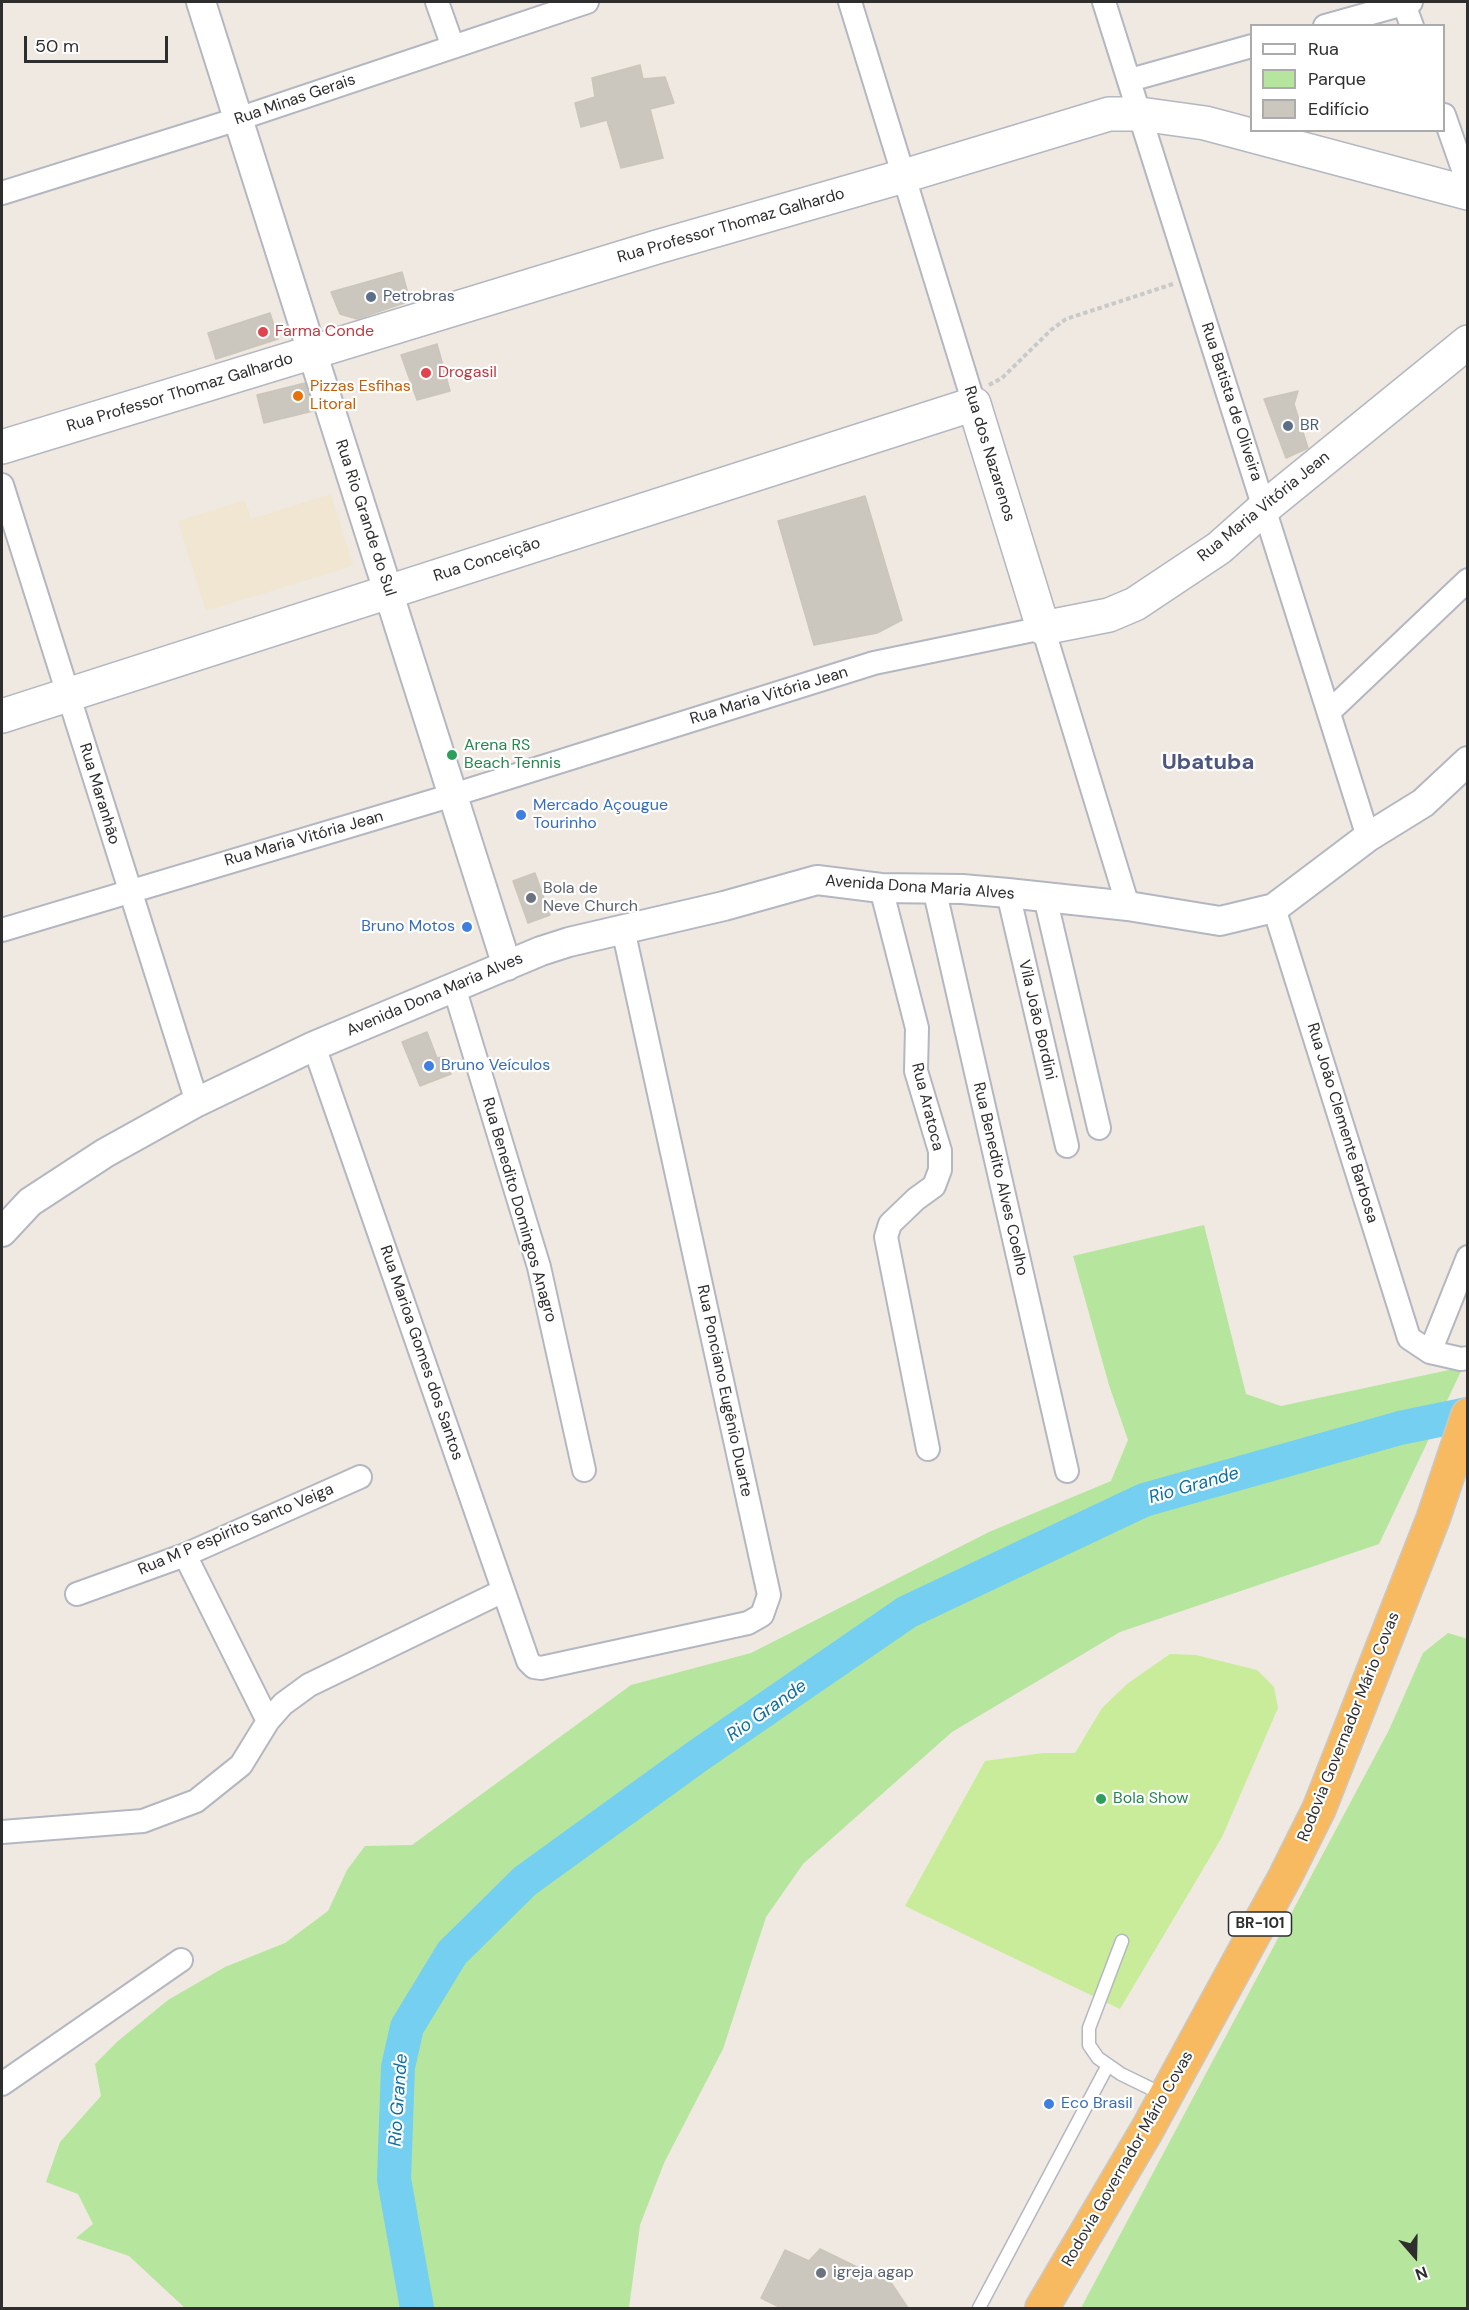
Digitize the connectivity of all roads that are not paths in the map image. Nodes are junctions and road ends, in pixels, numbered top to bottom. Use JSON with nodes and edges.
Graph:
{"nodes":[{"id":1,"x":201,"y":2,"type":"edge"},
{"id":2,"x":437,"y":2,"type":"edge"},
{"id":3,"x":587,"y":2,"type":"edge"},
{"id":4,"x":850,"y":2,"type":"edge"},
{"id":5,"x":1104,"y":2,"type":"edge"},
{"id":6,"x":1406,"y":2,"type":"edge"},
{"id":7,"x":1332,"y":24,"type":"edge"},
{"id":8,"x":1412,"y":24,"type":"edge"},
{"id":9,"x":1250,"y":46,"type":"edge"},
{"id":10,"x":453,"y":47,"type":"junction"},
{"id":11,"x":1130,"y":80,"type":"junction"},
{"id":12,"x":1140,"y":114,"type":"junction"},
{"id":13,"x":238,"y":119,"type":"junction"},
{"id":14,"x":1445,"y":121,"type":"edge"},
{"id":15,"x":904,"y":176,"type":"junction"},
{"id":16,"x":1466,"y":182,"type":"edge"},
{"id":17,"x":2,"y":193,"type":"edge"},
{"id":18,"x":1467,"y":342,"type":"edge"},
{"id":19,"x":313,"y":353,"type":"junction"},
{"id":20,"x":972,"y":399,"type":"junction"},
{"id":21,"x":2,"y":447,"type":"edge"},
{"id":22,"x":2,"y":485,"type":"edge"},
{"id":23,"x":1264,"y":508,"type":"junction"},
{"id":24,"x":1467,"y":580,"type":"edge"},
{"id":25,"x":388,"y":591,"type":"junction"},
{"id":26,"x":1043,"y":628,"type":"junction"},
{"id":27,"x":68,"y":695,"type":"junction"},
{"id":28,"x":1329,"y":712,"type":"junction"},
{"id":29,"x":2,"y":716,"type":"edge"},
{"id":30,"x":1467,"y":761,"type":"edge"},
{"id":31,"x":453,"y":795,"type":"junction"},
{"id":32,"x":1368,"y":837,"type":"junction"},
{"id":33,"x":881,"y":888,"type":"junction"},
{"id":34,"x":934,"y":888,"type":"junction"},
{"id":35,"x":129,"y":891,"type":"junction"},
{"id":36,"x":1008,"y":893,"type":"junction"},
{"id":37,"x":1045,"y":897,"type":"junction"},
{"id":38,"x":1128,"y":906,"type":"junction"},
{"id":39,"x":1274,"y":908,"type":"junction"},
{"id":40,"x":623,"y":929,"type":"junction"},
{"id":41,"x":2,"y":930,"type":"edge"},
{"id":42,"x":507,"y":966,"type":"junction"},
{"id":43,"x":454,"y":987,"type":"junction"},
{"id":44,"x":314,"y":1046,"type":"junction"},
{"id":45,"x":197,"y":1102,"type":"junction"},
{"id":46,"x":1099,"y":1128,"type":"dead end"},
{"id":47,"x":1067,"y":1146,"type":"dead end"},
{"id":48,"x":2,"y":1233,"type":"edge"},
{"id":49,"x":1467,"y":1257,"type":"edge"},
{"id":50,"x":1430,"y":1352,"type":"junction"},
{"id":51,"x":1467,"y":1358,"type":"edge"},
{"id":52,"x":1467,"y":1415,"type":"edge"},
{"id":53,"x":928,"y":1449,"type":"dead end"},
{"id":54,"x":584,"y":1470,"type":"dead end"},
{"id":55,"x":1067,"y":1471,"type":"dead end"},
{"id":56,"x":360,"y":1477,"type":"dead end"},
{"id":57,"x":184,"y":1555,"type":"junction"},
{"id":58,"x":503,"y":1591,"type":"junction"},
{"id":59,"x":77,"y":1594,"type":"dead end"},
{"id":60,"x":528,"y":1661,"type":"joint"},
{"id":61,"x":268,"y":1721,"type":"junction"},
{"id":62,"x":2,"y":1832,"type":"edge"},
{"id":63,"x":1122,"y":1941,"type":"dead end"},
{"id":64,"x":181,"y":1960,"type":"dead end"},
{"id":65,"x":1108,"y":2065,"type":"junction"},
{"id":66,"x":2,"y":2084,"type":"edge"},
{"id":67,"x":1165,"y":2096,"type":"junction"},
{"id":68,"x":979,"y":2308,"type":"edge"},
{"id":69,"x":1042,"y":2308,"type":"edge"}],
"edges":[{"from":1,"to":13,"type":"street","name":"Rua Rio Grande do Sul"},
{"from":2,"to":10,"type":"street"},
{"from":3,"to":10,"type":"street","name":"Rua Minas Gerais"},
{"from":4,"to":15,"type":"street","name":"Rua dos Nazarenos"},
{"from":5,"to":11,"type":"street","name":"Rua Batista de Oliveira"},
{"from":6,"to":7,"type":"street"},
{"from":6,"to":8,"type":"street"},
{"from":9,"to":11,"type":"street"},
{"from":10,"to":13,"type":"street","name":"Rua Minas Gerais"},
{"from":11,"to":12,"type":"street","name":"Rua Batista de Oliveira"},
{"from":12,"to":15,"type":"main road","name":"Rua Professor Thomaz Galhardo"},
{"from":12,"to":16,"type":"main road","name":"Rua Professor Thomaz Galhardo"},
{"from":12,"to":23,"type":"street","name":"Rua Batista de Oliveira"},
{"from":13,"to":17,"type":"street","name":"Rua Minas Gerais"},
{"from":13,"to":19,"type":"street","name":"Rua Rio Grande do Sul"},
{"from":14,"to":16,"type":"street"},
{"from":15,"to":19,"type":"main road","name":"Rua Professor Thomaz Galhardo"},
{"from":15,"to":20,"type":"street","name":"Rua dos Nazarenos"},
{"from":18,"to":23,"type":"main road","name":"Rua Maria Vitória Jean"},
{"from":19,"to":21,"type":"main road","name":"Rua Professor Thomaz Galhardo"},
{"from":19,"to":25,"type":"street","name":"Rua Rio Grande do Sul"},
{"from":20,"to":25,"type":"main road","name":"Rua Conceição"},
{"from":20,"to":26,"type":"main road","name":"Rua dos Nazarenos"},
{"from":22,"to":27,"type":"street","name":"Rua Maranhão"},
{"from":23,"to":26,"type":"main road","name":"Rua Maria Vitória Jean"},
{"from":23,"to":28,"type":"street","name":"Rua Batista de Oliveira"},
{"from":24,"to":28,"type":"street"},
{"from":25,"to":27,"type":"main road","name":"Rua Conceição"},
{"from":25,"to":31,"type":"street","name":"Rua Rio Grande do Sul"},
{"from":26,"to":31,"type":"street","name":"Rua Maria Vitória Jean"},
{"from":26,"to":38,"type":"street","name":"Rua dos Nazarenos"},
{"from":27,"to":29,"type":"main road","name":"Rua Conceição"},
{"from":27,"to":35,"type":"street","name":"Rua Maranhão"},
{"from":28,"to":32,"type":"street","name":"Rua Batista de Oliveira"},
{"from":30,"to":32,"type":"street","name":"Avenida Dona Maria Alves"},
{"from":31,"to":35,"type":"street","name":"Rua Maria Vitória Jean"},
{"from":31,"to":42,"type":"street","name":"Rua Rio Grande do Sul"},
{"from":32,"to":39,"type":"street","name":"Avenida Dona Maria Alves"},
{"from":33,"to":34,"type":"street","name":"Avenida Dona Maria Alves"},
{"from":33,"to":40,"type":"street","name":"Avenida Dona Maria Alves"},
{"from":33,"to":53,"type":"street","name":"Rua Aratoca"},
{"from":34,"to":36,"type":"street","name":"Avenida Dona Maria Alves"},
{"from":34,"to":55,"type":"street","name":"Rua Benedito Alves Coelho"},
{"from":35,"to":41,"type":"street","name":"Rua Maria Vitória Jean"},
{"from":35,"to":45,"type":"street","name":"Rua Maranhão"},
{"from":36,"to":37,"type":"street","name":"Avenida Dona Maria Alves"},
{"from":36,"to":47,"type":"street","name":"Vila João Bordini"},
{"from":37,"to":38,"type":"street","name":"Avenida Dona Maria Alves"},
{"from":37,"to":46,"type":"street"},
{"from":38,"to":39,"type":"street","name":"Avenida Dona Maria Alves"},
{"from":39,"to":50,"type":"street","name":"Rua João Clemente Barbosa"},
{"from":40,"to":42,"type":"street","name":"Avenida Dona Maria Alves"},
{"from":40,"to":60,"type":"street","name":"Rua Ponciano Eugênio Duarte"},
{"from":42,"to":43,"type":"street","name":"Avenida Dona Maria Alves"},
{"from":43,"to":44,"type":"street","name":"Avenida Dona Maria Alves"},
{"from":43,"to":54,"type":"street","name":"Rua Benedito Domingos Anagro"},
{"from":44,"to":45,"type":"street","name":"Avenida Dona Maria Alves"},
{"from":44,"to":58,"type":"street","name":"Rua Marioa Gomes dos Santos"},
{"from":45,"to":48,"type":"street","name":"Avenida Dona Maria Alves"},
{"from":49,"to":50,"type":"street"},
{"from":50,"to":51,"type":"street"},
{"from":52,"to":67,"type":"highway","name":"Rodovia Governador Mário Covas","number":"BR-101"},
{"from":56,"to":57,"type":"street","name":"Rua M P espirito Santo Veiga"},
{"from":57,"to":59,"type":"street","name":"Rua M P espirito Santo Veiga"},
{"from":57,"to":61,"type":"street"},
{"from":58,"to":60,"type":"street","name":"Rua Marioa Gomes dos Santos"},
{"from":58,"to":61,"type":"street"},
{"from":61,"to":62,"type":"street"},
{"from":63,"to":65,"type":"lane"},
{"from":64,"to":66,"type":"street"},
{"from":65,"to":67,"type":"lane"},
{"from":65,"to":68,"type":"lane"},
{"from":67,"to":69,"type":"highway","name":"Rodovia Governador Mário Covas","number":"BR-101"}]}
